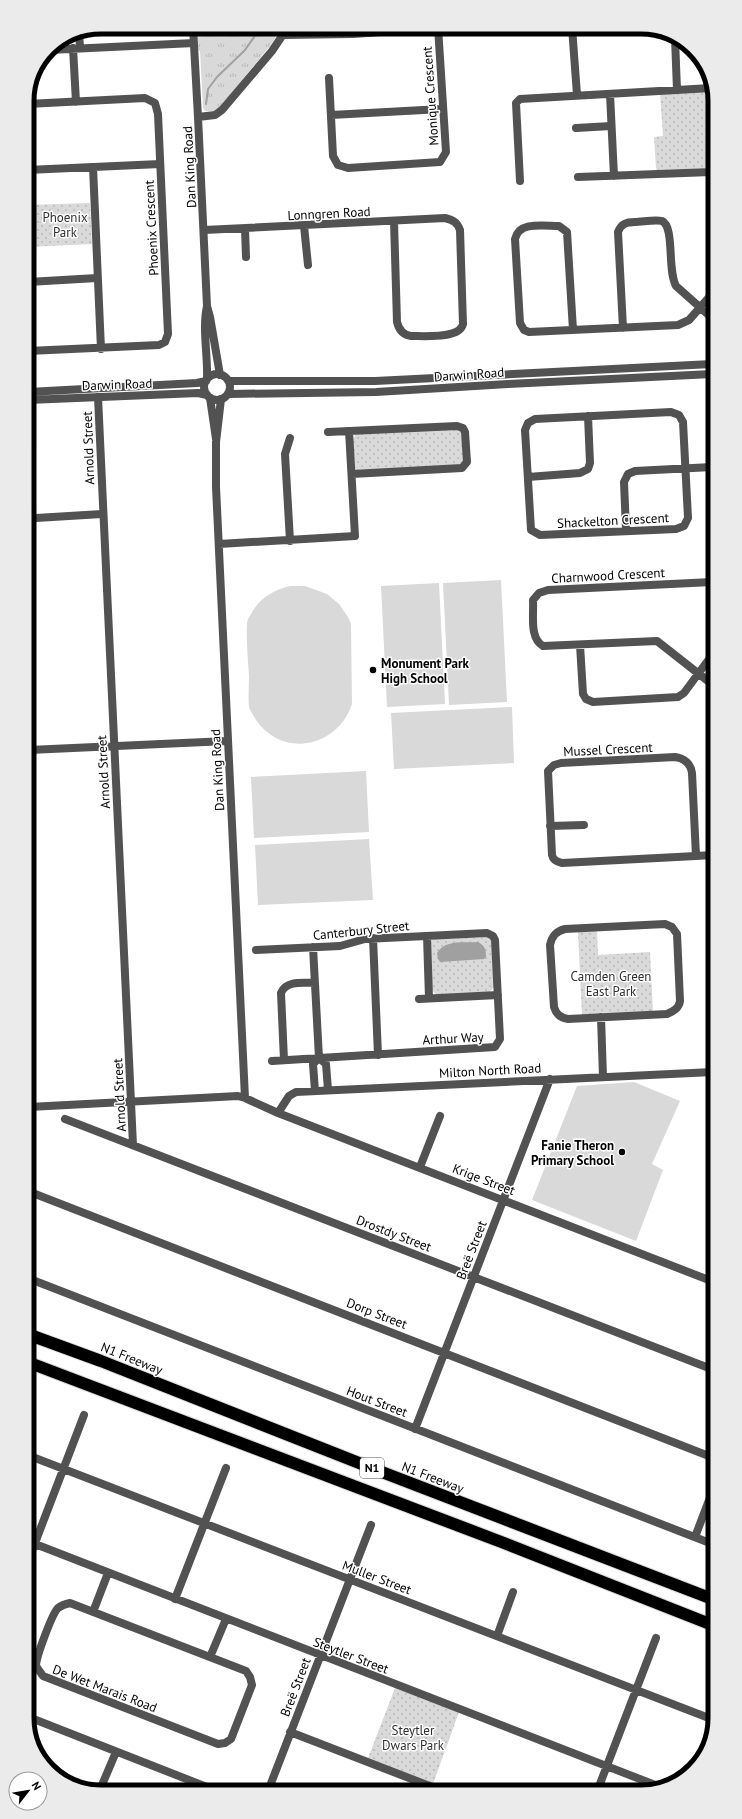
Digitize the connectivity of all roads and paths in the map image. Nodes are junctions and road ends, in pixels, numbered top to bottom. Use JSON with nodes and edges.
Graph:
{"nodes":[{"id":1,"x":193,"y":34,"type":"edge"},
{"id":2,"x":353,"y":34,"type":"edge"},
{"id":3,"x":438,"y":34,"type":"edge"},
{"id":4,"x":573,"y":34,"type":"edge"},
{"id":5,"x":283,"y":35,"type":"joint"},
{"id":6,"x":78,"y":38,"type":"edge"},
{"id":7,"x":194,"y":43,"type":"junction"},
{"id":8,"x":675,"y":44,"type":"edge"},
{"id":9,"x":77,"y":48,"type":"junction"},
{"id":10,"x":59,"y":49,"type":"edge"},
{"id":11,"x":329,"y":78,"type":"dead end"},
{"id":12,"x":706,"y":88,"type":"edge"},
{"id":13,"x":677,"y":90,"type":"junction"},
{"id":14,"x":610,"y":94,"type":"junction"},
{"id":15,"x":577,"y":95,"type":"junction"},
{"id":16,"x":76,"y":102,"type":"junction"},
{"id":17,"x":34,"y":104,"type":"edge"},
{"id":18,"x":442,"y":109,"type":"junction"},
{"id":19,"x":332,"y":115,"type":"junction"},
{"id":20,"x":198,"y":117,"type":"junction"},
{"id":21,"x":611,"y":126,"type":"junction"},
{"id":22,"x":576,"y":128,"type":"dead end"},
{"id":23,"x":160,"y":164,"type":"junction"},
{"id":24,"x":93,"y":167,"type":"junction"},
{"id":25,"x":34,"y":170,"type":"edge"},
{"id":26,"x":708,"y":172,"type":"edge"},
{"id":27,"x":614,"y":176,"type":"junction"},
{"id":28,"x":578,"y":177,"type":"dead end"},
{"id":29,"x":520,"y":182,"type":"dead end"},
{"id":30,"x":394,"y":221,"type":"junction"},
{"id":31,"x":304,"y":226,"type":"junction"},
{"id":32,"x":245,"y":229,"type":"junction"},
{"id":33,"x":204,"y":230,"type":"junction"},
{"id":34,"x":246,"y":257,"type":"dead end"},
{"id":35,"x":308,"y":265,"type":"dead end"},
{"id":36,"x":97,"y":278,"type":"junction"},
{"id":37,"x":34,"y":282,"type":"edge"},
{"id":38,"x":708,"y":299,"type":"edge"},
{"id":39,"x":207,"y":306,"type":"junction"},
{"id":40,"x":700,"y":308,"type":"junction"},
{"id":41,"x":708,"y":315,"type":"edge"},
{"id":42,"x":623,"y":328,"type":"junction"},
{"id":43,"x":573,"y":330,"type":"junction"},
{"id":44,"x":102,"y":348,"type":"junction"},
{"id":45,"x":34,"y":351,"type":"edge"},
{"id":46,"x":708,"y":364,"type":"edge"},
{"id":47,"x":708,"y":374,"type":"edge"},
{"id":48,"x":220,"y":375,"type":"junction"},
{"id":49,"x":207,"y":380,"type":"junction"},
{"id":50,"x":229,"y":381,"type":"junction"},
{"id":51,"x":34,"y":392,"type":"edge"},
{"id":52,"x":208,"y":396,"type":"junction"},
{"id":53,"x":98,"y":397,"type":"junction"},
{"id":54,"x":225,"y":397,"type":"junction"},
{"id":55,"x":34,"y":400,"type":"edge"},
{"id":56,"x":588,"y":416,"type":"junction"},
{"id":57,"x":349,"y":431,"type":"junction"},
{"id":58,"x":328,"y":432,"type":"dead end"},
{"id":59,"x":290,"y":438,"type":"dead end"},
{"id":60,"x":216,"y":442,"type":"junction"},
{"id":61,"x":708,"y":468,"type":"edge"},
{"id":62,"x":686,"y":469,"type":"junction"},
{"id":63,"x":352,"y":474,"type":"junction"},
{"id":64,"x":528,"y":477,"type":"junction"},
{"id":65,"x":102,"y":514,"type":"junction"},
{"id":66,"x":36,"y":518,"type":"dead end"},
{"id":67,"x":626,"y":530,"type":"junction"},
{"id":68,"x":290,"y":541,"type":"junction"},
{"id":69,"x":219,"y":544,"type":"junction"},
{"id":70,"x":708,"y":582,"type":"edge"},
{"id":71,"x":580,"y":645,"type":"junction"},
{"id":72,"x":708,"y":660,"type":"edge"},
{"id":73,"x":698,"y":674,"type":"junction"},
{"id":74,"x":708,"y":681,"type":"edge"},
{"id":75,"x":227,"y":741,"type":"junction"},
{"id":76,"x":114,"y":746,"type":"junction"},
{"id":77,"x":34,"y":750,"type":"edge"},
{"id":78,"x":584,"y":825,"type":"dead end"},
{"id":79,"x":550,"y":826,"type":"junction"},
{"id":80,"x":708,"y":855,"type":"edge"},
{"id":81,"x":696,"y":856,"type":"junction"},
{"id":82,"x":491,"y":934,"type":"joint"},
{"id":83,"x":426,"y":936,"type":"junction"},
{"id":84,"x":373,"y":938,"type":"junction"},
{"id":85,"x":313,"y":947,"type":"junction"},
{"id":86,"x":256,"y":950,"type":"dead end"},
{"id":87,"x":315,"y":983,"type":"junction"},
{"id":88,"x":498,"y":995,"type":"junction"},
{"id":89,"x":429,"y":998,"type":"junction"},
{"id":90,"x":419,"y":999,"type":"dead end"},
{"id":91,"x":601,"y":1017,"type":"junction"},
{"id":92,"x":378,"y":1055,"type":"junction"},
{"id":93,"x":319,"y":1058,"type":"junction"},
{"id":94,"x":284,"y":1060,"type":"junction"},
{"id":95,"x":272,"y":1061,"type":"dead end"},
{"id":96,"x":708,"y":1072,"type":"edge"},
{"id":97,"x":604,"y":1077,"type":"junction"},
{"id":98,"x":550,"y":1079,"type":"junction"},
{"id":99,"x":328,"y":1090,"type":"junction"},
{"id":100,"x":315,"y":1091,"type":"junction"},
{"id":101,"x":245,"y":1098,"type":"junction"},
{"id":102,"x":131,"y":1101,"type":"junction"},
{"id":103,"x":34,"y":1107,"type":"edge"},
{"id":104,"x":278,"y":1113,"type":"junction"},
{"id":105,"x":440,"y":1116,"type":"dead end"},
{"id":106,"x":65,"y":1118,"type":"dead end"},
{"id":107,"x":133,"y":1145,"type":"junction"},
{"id":108,"x":420,"y":1167,"type":"junction"},
{"id":109,"x":34,"y":1194,"type":"edge"},
{"id":110,"x":503,"y":1200,"type":"junction"},
{"id":111,"x":474,"y":1277,"type":"junction"},
{"id":112,"x":708,"y":1280,"type":"edge"},
{"id":113,"x":34,"y":1281,"type":"edge"},
{"id":114,"x":34,"y":1329,"type":"edge"},
{"id":115,"x":34,"y":1336,"type":"edge"},
{"id":116,"x":444,"y":1352,"type":"junction"},
{"id":117,"x":101,"y":1361,"type":"junction"},
{"id":118,"x":34,"y":1364,"type":"edge"},
{"id":119,"x":708,"y":1368,"type":"edge"},
{"id":120,"x":34,"y":1372,"type":"edge"},
{"id":121,"x":108,"y":1392,"type":"junction"},
{"id":122,"x":84,"y":1415,"type":"dead end"},
{"id":123,"x":415,"y":1429,"type":"junction"},
{"id":124,"x":708,"y":1456,"type":"edge"},
{"id":125,"x":34,"y":1457,"type":"edge"},
{"id":126,"x":63,"y":1468,"type":"junction"},
{"id":127,"x":226,"y":1468,"type":"dead end"},
{"id":128,"x":708,"y":1503,"type":"edge"},
{"id":129,"x":204,"y":1523,"type":"junction"},
{"id":130,"x":371,"y":1525,"type":"dead end"},
{"id":131,"x":695,"y":1537,"type":"junction"},
{"id":132,"x":34,"y":1540,"type":"edge"},
{"id":133,"x":708,"y":1542,"type":"edge"},
{"id":134,"x":34,"y":1543,"type":"edge"},
{"id":135,"x":108,"y":1573,"type":"junction"},
{"id":136,"x":350,"y":1579,"type":"junction"},
{"id":137,"x":513,"y":1592,"type":"dead end"},
{"id":138,"x":708,"y":1597,"type":"edge"},
{"id":139,"x":175,"y":1599,"type":"junction"},
{"id":140,"x":93,"y":1612,"type":"junction"},
{"id":141,"x":226,"y":1619,"type":"junction"},
{"id":142,"x":708,"y":1623,"type":"edge"},
{"id":143,"x":497,"y":1636,"type":"junction"},
{"id":144,"x":656,"y":1638,"type":"dead end"},
{"id":145,"x":320,"y":1655,"type":"junction"},
{"id":146,"x":210,"y":1657,"type":"junction"},
{"id":147,"x":636,"y":1689,"type":"junction"},
{"id":148,"x":708,"y":1718,"type":"edge"},
{"id":149,"x":34,"y":1719,"type":"edge"},
{"id":150,"x":290,"y":1732,"type":"junction"},
{"id":151,"x":116,"y":1752,"type":"junction"},
{"id":152,"x":607,"y":1766,"type":"junction"},
{"id":153,"x":651,"y":1783,"type":"edge"},
{"id":154,"x":102,"y":1785,"type":"edge"},
{"id":155,"x":201,"y":1785,"type":"edge"},
{"id":156,"x":270,"y":1785,"type":"edge"},
{"id":157,"x":427,"y":1785,"type":"edge"},
{"id":158,"x":600,"y":1785,"type":"edge"}],
"edges":[{"from":1,"to":7,"type":"street","name":"Dan King Road"},
{"from":2,"to":5,"type":"street"},
{"from":3,"to":18,"type":"street","name":"Monique Crescent"},
{"from":4,"to":15,"type":"street"},
{"from":5,"to":20,"type":"street"},
{"from":6,"to":9,"type":"street"},
{"from":7,"to":9,"type":"street"},
{"from":7,"to":20,"type":"street","name":"Dan King Road"},
{"from":8,"to":13,"type":"street"},
{"from":9,"to":10,"type":"street"},
{"from":9,"to":16,"type":"street"},
{"from":11,"to":19,"type":"street","name":"Monique Crescent"},
{"from":12,"to":13,"type":"street"},
{"from":13,"to":14,"type":"street"},
{"from":14,"to":15,"type":"street"},
{"from":14,"to":21,"type":"street"},
{"from":15,"to":29,"type":"street"},
{"from":16,"to":17,"type":"street","name":"Phoenix Crescent"},
{"from":16,"to":23,"type":"street","name":"Phoenix Crescent"},
{"from":18,"to":19,"type":"street"},
{"from":18,"to":19,"type":"street","name":"Monique Crescent"},
{"from":20,"to":33,"type":"street","name":"Dan King Road"},
{"from":21,"to":22,"type":"street"},
{"from":21,"to":27,"type":"street"},
{"from":23,"to":24,"type":"street"},
{"from":23,"to":44,"type":"street","name":"Phoenix Crescent"},
{"from":24,"to":25,"type":"street"},
{"from":24,"to":36,"type":"street"},
{"from":26,"to":27,"type":"street"},
{"from":27,"to":28,"type":"street"},
{"from":30,"to":30,"type":"street","name":"Lonngren Road"},
{"from":30,"to":31,"type":"street","name":"Lonngren Road"},
{"from":31,"to":32,"type":"street","name":"Lonngren Road"},
{"from":31,"to":35,"type":"street"},
{"from":32,"to":33,"type":"street","name":"Lonngren Road"},
{"from":32,"to":34,"type":"street"},
{"from":33,"to":39,"type":"street","name":"Dan King Road"},
{"from":36,"to":37,"type":"street"},
{"from":36,"to":44,"type":"street"},
{"from":38,"to":40,"type":"street"},
{"from":39,"to":48,"type":"street","name":"Dan King Road"},
{"from":39,"to":49,"type":"street","name":"Dan King Road"},
{"from":40,"to":41,"type":"street"},
{"from":40,"to":42,"type":"street"},
{"from":40,"to":42,"type":"street"},
{"from":42,"to":43,"type":"street"},
{"from":43,"to":43,"type":"street"},
{"from":44,"to":45,"type":"street","name":"Phoenix Crescent"},
{"from":46,"to":50,"type":"street","name":"Darwin Road"},
{"from":47,"to":54,"type":"street","name":"Darwin Road"},
{"from":48,"to":49,"type":"street"},
{"from":48,"to":50,"type":"street"},
{"from":49,"to":51,"type":"street","name":"Darwin Road"},
{"from":49,"to":52,"type":"street"},
{"from":50,"to":54,"type":"street"},
{"from":52,"to":53,"type":"street","name":"Darwin Road"},
{"from":52,"to":54,"type":"street"},
{"from":52,"to":60,"type":"street","name":"Dan King Road"},
{"from":53,"to":55,"type":"street","name":"Darwin Road"},
{"from":53,"to":65,"type":"street","name":"Arnold Street"},
{"from":54,"to":60,"type":"street","name":"Dan King Road"},
{"from":56,"to":62,"type":"street","name":"Shackelton Crescent"},
{"from":56,"to":64,"type":"street"},
{"from":56,"to":64,"type":"street","name":"Shackelton Crescent"},
{"from":57,"to":58,"type":"street"},
{"from":57,"to":63,"type":"street"},
{"from":57,"to":63,"type":"street"},
{"from":59,"to":68,"type":"street"},
{"from":60,"to":69,"type":"street","name":"Dan King Road"},
{"from":61,"to":62,"type":"street"},
{"from":62,"to":67,"type":"street"},
{"from":62,"to":67,"type":"street","name":"Shackelton Crescent"},
{"from":63,"to":68,"type":"street"},
{"from":64,"to":67,"type":"street","name":"Shackelton Crescent"},
{"from":65,"to":66,"type":"street"},
{"from":65,"to":76,"type":"street","name":"Arnold Street"},
{"from":68,"to":69,"type":"street"},
{"from":69,"to":75,"type":"street","name":"Dan King Road"},
{"from":70,"to":71,"type":"street","name":"Charnwood Crescent"},
{"from":71,"to":73,"type":"street","name":"Charnwood Crescent"},
{"from":71,"to":73,"type":"street"},
{"from":72,"to":73,"type":"street"},
{"from":73,"to":74,"type":"street","name":"Charnwood Crescent"},
{"from":75,"to":76,"type":"street"},
{"from":75,"to":101,"type":"street","name":"Dan King Road"},
{"from":76,"to":77,"type":"street"},
{"from":76,"to":102,"type":"street","name":"Arnold Street"},
{"from":78,"to":79,"type":"street"},
{"from":79,"to":81,"type":"street","name":"Mussel Crescent"},
{"from":79,"to":81,"type":"street","name":"Mussel Crescent"},
{"from":80,"to":81,"type":"street","name":"Mussel Crescent"},
{"from":82,"to":83,"type":"street","name":"Canterbury Street"},
{"from":82,"to":88,"type":"street","name":"Arthur Way"},
{"from":83,"to":84,"type":"street","name":"Canterbury Street"},
{"from":83,"to":89,"type":"street"},
{"from":84,"to":85,"type":"street","name":"Canterbury Street"},
{"from":84,"to":92,"type":"street"},
{"from":85,"to":86,"type":"street","name":"Canterbury Street"},
{"from":85,"to":87,"type":"street"},
{"from":87,"to":93,"type":"street"},
{"from":87,"to":94,"type":"street"},
{"from":88,"to":89,"type":"street"},
{"from":88,"to":92,"type":"street","name":"Arthur Way"},
{"from":89,"to":90,"type":"street"},
{"from":91,"to":91,"type":"street"},
{"from":91,"to":97,"type":"street"},
{"from":92,"to":93,"type":"street","name":"Arthur Way"},
{"from":93,"to":94,"type":"street","name":"Arthur Way"},
{"from":93,"to":99,"type":"street"},
{"from":93,"to":100,"type":"street"},
{"from":94,"to":95,"type":"street","name":"Arthur Way"},
{"from":96,"to":97,"type":"street","name":"Milton North Road"},
{"from":97,"to":98,"type":"street","name":"Milton North Road"},
{"from":98,"to":99,"type":"street","name":"Milton North Road"},
{"from":98,"to":110,"type":"street","name":"Breë Street"},
{"from":99,"to":100,"type":"street","name":"Milton North Road"},
{"from":100,"to":104,"type":"street","name":"Milton North Road"},
{"from":101,"to":102,"type":"street","name":"Krige Street"},
{"from":101,"to":104,"type":"street","name":"Krige Street"},
{"from":102,"to":103,"type":"street","name":"Krige Street"},
{"from":102,"to":107,"type":"street","name":"Arnold Street"},
{"from":104,"to":108,"type":"street","name":"Krige Street"},
{"from":105,"to":108,"type":"street"},
{"from":106,"to":107,"type":"street","name":"Drostdy Street"},
{"from":107,"to":111,"type":"street","name":"Drostdy Street"},
{"from":108,"to":110,"type":"street","name":"Krige Street"},
{"from":109,"to":116,"type":"street","name":"Dorp Street"},
{"from":110,"to":111,"type":"street","name":"Breë Street"},
{"from":110,"to":112,"type":"street","name":"Krige Street"},
{"from":111,"to":116,"type":"street","name":"Breë Street"},
{"from":111,"to":119,"type":"street","name":"Drostdy Street"},
{"from":113,"to":123,"type":"street","name":"Hout Street"},
{"from":114,"to":117,"type":"highway"},
{"from":115,"to":117,"type":"highway","name":"N1 Freeway","number":"N1"},
{"from":116,"to":123,"type":"street","name":"Breë Street"},
{"from":116,"to":124,"type":"street","name":"Dorp Street"},
{"from":117,"to":138,"type":"highway","name":"N1 Freeway","number":"N1"},
{"from":118,"to":121,"type":"highway","number":"N1"},
{"from":120,"to":121,"type":"highway"},
{"from":121,"to":142,"type":"highway","number":"N1"},
{"from":122,"to":126,"type":"street"},
{"from":123,"to":131,"type":"street","name":"Hout Street"},
{"from":125,"to":126,"type":"street","name":"Muller Street"},
{"from":126,"to":129,"type":"street","name":"Muller Street"},
{"from":126,"to":132,"type":"street"},
{"from":127,"to":129,"type":"street"},
{"from":128,"to":131,"type":"street"},
{"from":129,"to":136,"type":"street","name":"Muller Street"},
{"from":129,"to":139,"type":"street"},
{"from":130,"to":136,"type":"street","name":"Breë Street"},
{"from":131,"to":133,"type":"street","name":"Hout Street"},
{"from":134,"to":135,"type":"street","name":"Steytler Street"},
{"from":135,"to":139,"type":"street","name":"Steytler Street"},
{"from":135,"to":140,"type":"street"},
{"from":136,"to":143,"type":"street","name":"Muller Street"},
{"from":136,"to":145,"type":"street","name":"Breë Street"},
{"from":137,"to":143,"type":"street"},
{"from":139,"to":141,"type":"street","name":"Steytler Street"},
{"from":140,"to":146,"type":"street","name":"De Wet Marais Road"},
{"from":140,"to":146,"type":"street","name":"De Wet Marais Road"},
{"from":141,"to":145,"type":"street","name":"Steytler Street"},
{"from":141,"to":146,"type":"street"},
{"from":143,"to":147,"type":"street","name":"Muller Street"},
{"from":144,"to":147,"type":"street"},
{"from":145,"to":150,"type":"street","name":"Breë Street"},
{"from":145,"to":152,"type":"street","name":"Steytler Street"},
{"from":147,"to":148,"type":"street","name":"Muller Street"},
{"from":147,"to":152,"type":"street"},
{"from":149,"to":151,"type":"street"},
{"from":150,"to":156,"type":"street","name":"Breë Street"},
{"from":150,"to":157,"type":"street"},
{"from":151,"to":154,"type":"street"},
{"from":151,"to":155,"type":"street"},
{"from":152,"to":153,"type":"street","name":"Steytler Street"},
{"from":152,"to":158,"type":"street"}]}
